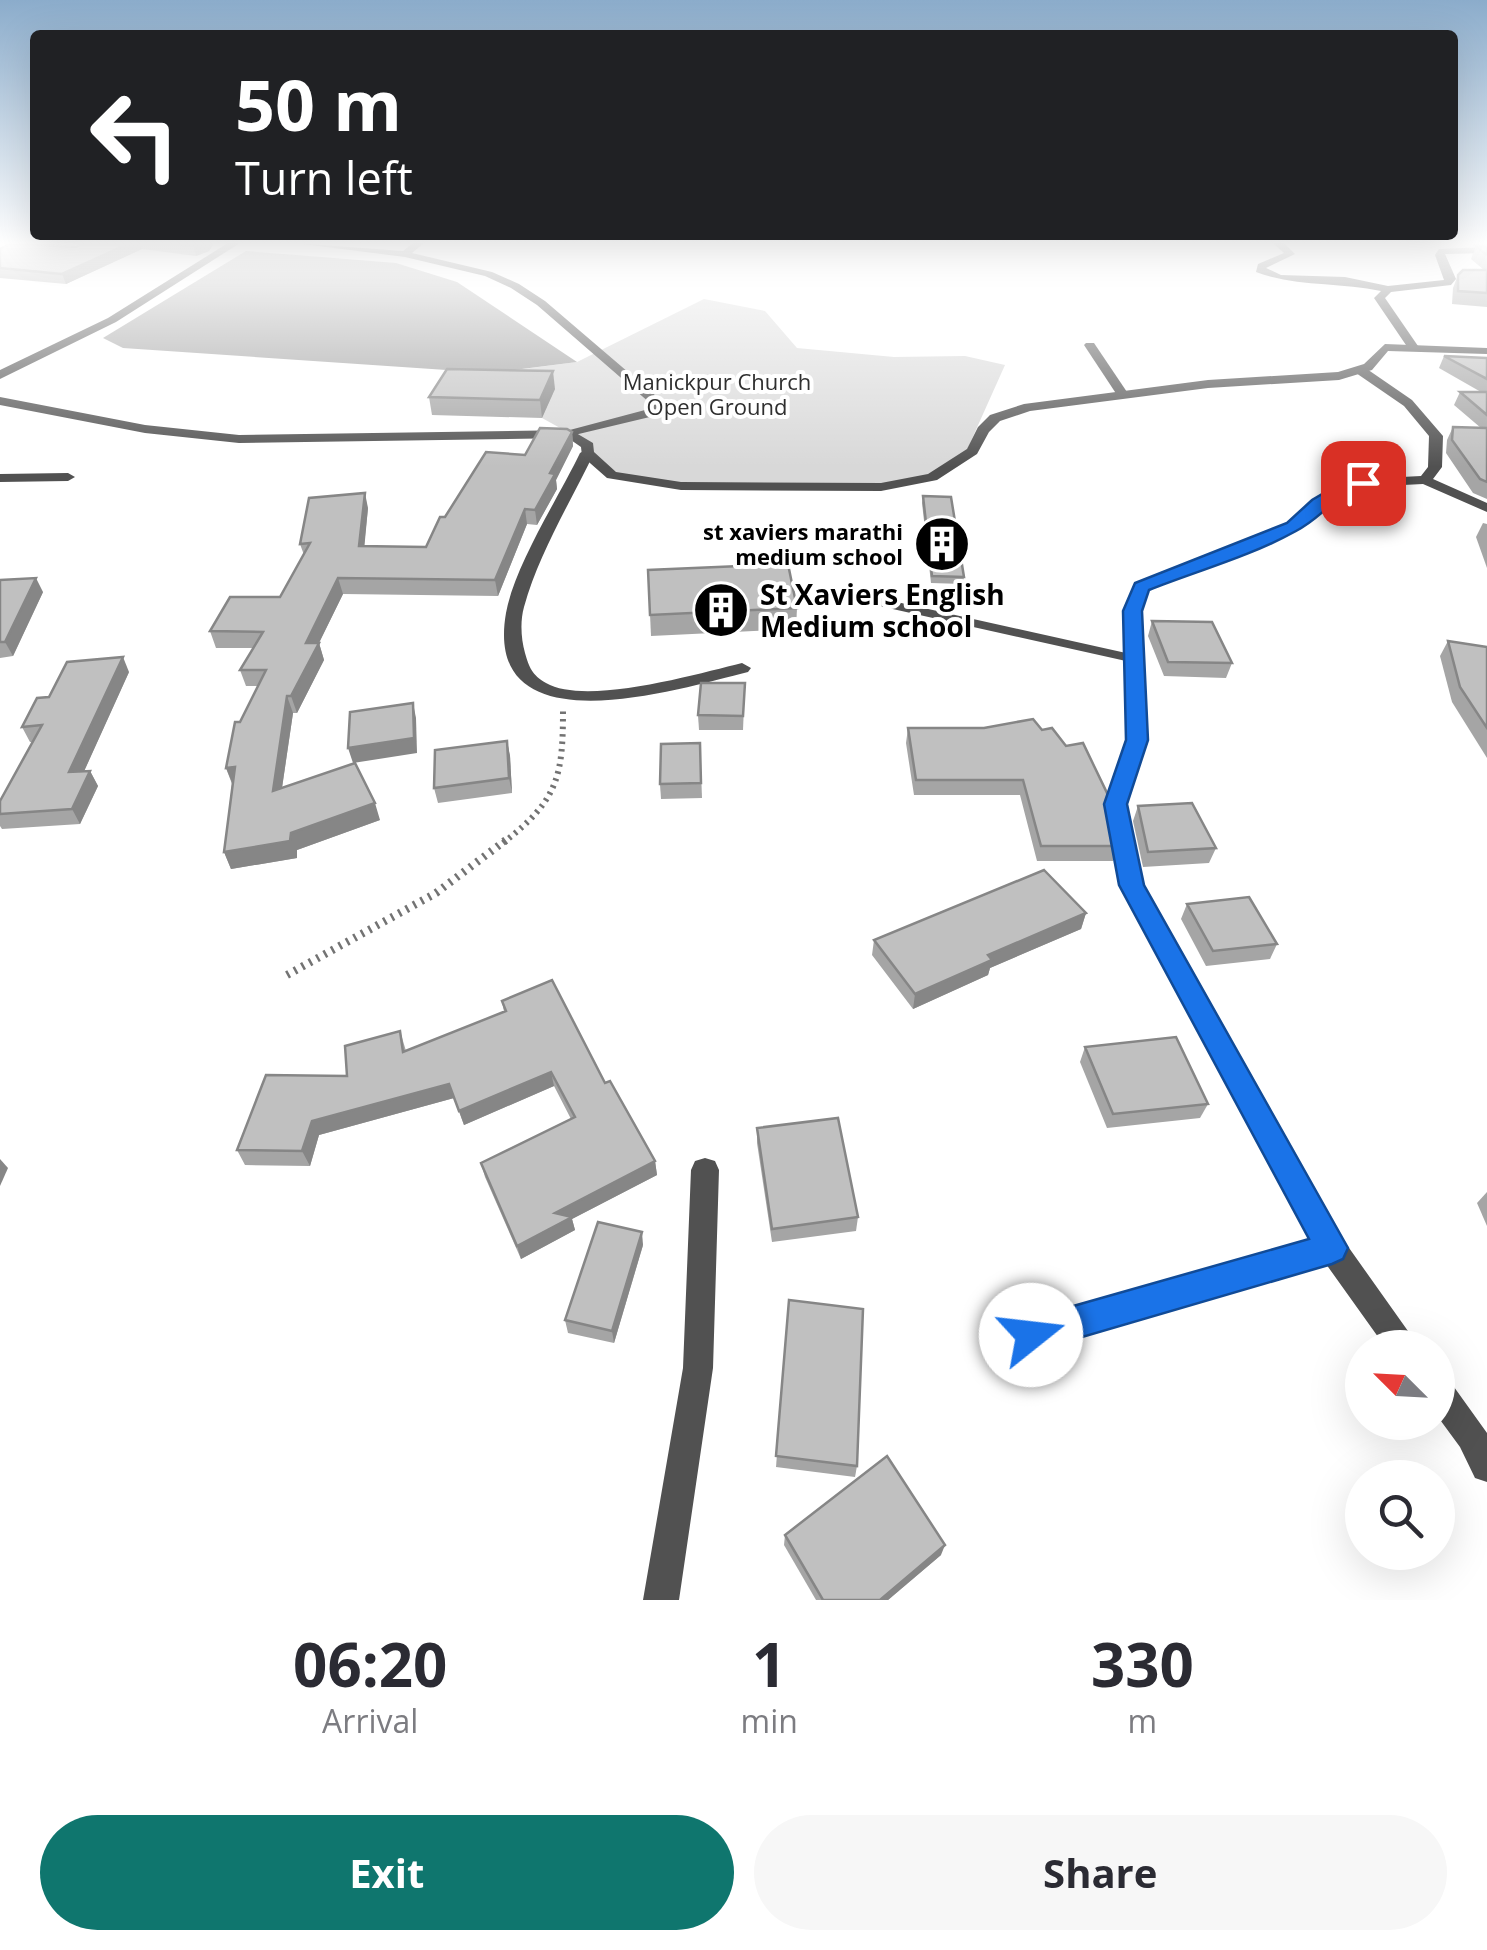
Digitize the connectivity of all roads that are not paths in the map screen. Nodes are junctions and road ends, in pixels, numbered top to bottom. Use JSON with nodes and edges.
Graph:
{"nodes":[{"id":1,"x":116,"y":318,"type":"edge"},
{"id":2,"x":558,"y":318,"type":"edge"},
{"id":3,"x":1393,"y":318,"type":"edge"},
{"id":4,"x":1090,"y":345,"type":"dead end"},
{"id":5,"x":1412,"y":346,"type":"junction"},
{"id":6,"x":1487,"y":350,"type":"edge"},
{"id":7,"x":0,"y":356,"type":"edge"},
{"id":8,"x":1360,"y":370,"type":"junction"},
{"id":9,"x":3,"y":374,"type":"edge"},
{"id":10,"x":1123,"y":396,"type":"junction"},
{"id":11,"x":0,"y":401,"type":"edge"},
{"id":12,"x":571,"y":434,"type":"junction"},
{"id":13,"x":588,"y":453,"type":"junction"},
{"id":14,"x":68,"y":476,"type":"dead end"},
{"id":15,"x":0,"y":478,"type":"edge"},
{"id":16,"x":1425,"y":480,"type":"junction"},
{"id":17,"x":1487,"y":508,"type":"edge"},
{"id":18,"x":843,"y":594,"type":"dead end"},
{"id":19,"x":1135,"y":659,"type":"junction"},
{"id":20,"x":742,"y":668,"type":"dead end"},
{"id":21,"x":705,"y":1170,"type":"dead end"},
{"id":22,"x":1332,"y":1248,"type":"junction"},
{"id":23,"x":1392,"y":1330,"type":"edge"},
{"id":24,"x":1031,"y":1335,"type":"dead end"},
{"id":25,"x":1455,"y":1414,"type":"edge"},
{"id":26,"x":1487,"y":1466,"type":"edge"},
{"id":27,"x":661,"y":1600,"type":"edge"}],
"edges":[{"from":1,"to":9,"type":"street"},
{"from":2,"to":12,"type":"street"},
{"from":3,"to":5,"type":"street"},
{"from":4,"to":10,"type":"street"},
{"from":5,"to":6,"type":"street"},
{"from":5,"to":8,"type":"street"},
{"from":7,"to":9,"type":"street"},
{"from":8,"to":10,"type":"street"},
{"from":8,"to":16,"type":"street"},
{"from":10,"to":13,"type":"street"},
{"from":11,"to":12,"type":"street"},
{"from":12,"to":13,"type":"street"},
{"from":13,"to":20,"type":"street"},
{"from":14,"to":15,"type":"street"},
{"from":16,"to":17,"type":"street"},
{"from":16,"to":19,"type":"street"},
{"from":18,"to":19,"type":"lane"},
{"from":19,"to":22,"type":"street"},
{"from":21,"to":27,"type":"street"},
{"from":22,"to":23,"type":"street"},
{"from":22,"to":24,"type":"street"},
{"from":25,"to":26,"type":"street"}]}
